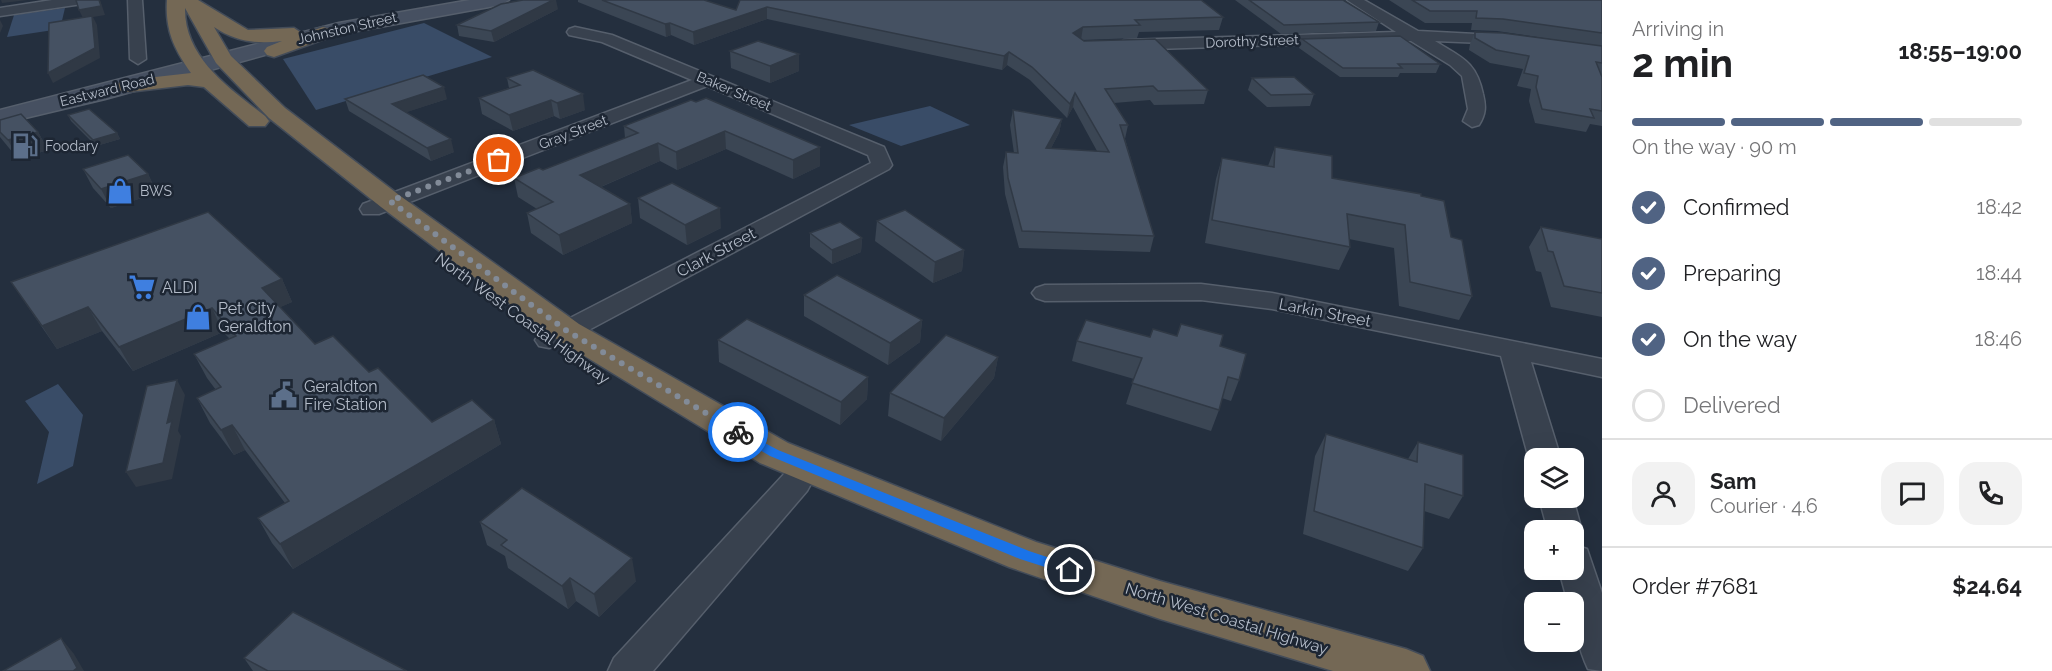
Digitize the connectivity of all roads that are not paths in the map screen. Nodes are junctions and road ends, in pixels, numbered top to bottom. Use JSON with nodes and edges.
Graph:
{"nodes":[{"id":1,"x":82,"y":0,"type":"edge"},
{"id":2,"x":135,"y":0,"type":"edge"},
{"id":3,"x":176,"y":0,"type":"edge"},
{"id":4,"x":189,"y":0,"type":"edge"},
{"id":5,"x":472,"y":0,"type":"edge"},
{"id":6,"x":500,"y":0,"type":"edge"},
{"id":7,"x":1354,"y":0,"type":"edge"},
{"id":8,"x":0,"y":12,"type":"edge"},
{"id":9,"x":575,"y":32,"type":"dead end"},
{"id":10,"x":323,"y":33,"type":"joint"},
{"id":11,"x":294,"y":34,"type":"junction"},
{"id":12,"x":1414,"y":36,"type":"junction"},
{"id":13,"x":1521,"y":41,"type":"edge"},
{"id":14,"x":1104,"y":46,"type":"edge"},
{"id":15,"x":138,"y":59,"type":"dead end"},
{"id":16,"x":213,"y":64,"type":"junction"},
{"id":17,"x":708,"y":80,"type":"junction"},
{"id":18,"x":8,"y":115,"type":"edge"},
{"id":19,"x":1472,"y":121,"type":"dead end"},
{"id":20,"x":882,"y":165,"type":"joint"},
{"id":21,"x":380,"y":205,"type":"junction"},
{"id":22,"x":1045,"y":293,"type":"dead end"},
{"id":23,"x":558,"y":335,"type":"junction"},
{"id":24,"x":1513,"y":349,"type":"junction"},
{"id":25,"x":1602,"y":368,"type":"edge"},
{"id":26,"x":1542,"y":448,"type":"edge"},
{"id":27,"x":796,"y":482,"type":"junction"},
{"id":28,"x":1580,"y":580,"type":"edge"},
{"id":29,"x":1602,"y":657,"type":"edge"},
{"id":30,"x":628,"y":671,"type":"edge"},
{"id":31,"x":1324,"y":671,"type":"edge"},
{"id":32,"x":1406,"y":671,"type":"edge"}],
"edges":[{"from":1,"to":8,"type":"street"},
{"from":2,"to":15,"type":"street"},
{"from":3,"to":16,"type":"highway","name":"North West Coastal Highway"},
{"from":4,"to":11,"type":"highway"},
{"from":4,"to":16,"type":"highway","name":"North West Coastal Highway"},
{"from":5,"to":11,"type":"main road","name":"Johnston Street"},
{"from":6,"to":10,"type":"main road","name":"Johnston Street"},
{"from":7,"to":12,"type":"street"},
{"from":9,"to":17,"type":"street","name":"Baker Street"},
{"from":10,"to":16,"type":"highway"},
{"from":11,"to":16,"type":"main road","name":"Johnston Street"},
{"from":12,"to":13,"type":"street","name":"Dorothy Street"},
{"from":12,"to":14,"type":"street","name":"Dorothy Street"},
{"from":12,"to":19,"type":"street"},
{"from":16,"to":18,"type":"main road","name":"Eastward Road"},
{"from":16,"to":18,"type":"main road","name":"Eastward Road"},
{"from":16,"to":21,"type":"highway","name":"North West Coastal Highway"},
{"from":17,"to":20,"type":"street","name":"Baker Street"},
{"from":17,"to":21,"type":"street","name":"Gray Street"},
{"from":20,"to":23,"type":"street","name":"Clark Street"},
{"from":21,"to":23,"type":"highway","name":"North West Coastal Highway"},
{"from":22,"to":24,"type":"street","name":"Larkin Street"},
{"from":23,"to":27,"type":"highway","name":"North West Coastal Highway"},
{"from":23,"to":32,"type":"highway","name":"North West Coastal Highway"},
{"from":24,"to":25,"type":"street","name":"Larkin Street"},
{"from":24,"to":26,"type":"street"},
{"from":27,"to":30,"type":"street"},
{"from":27,"to":31,"type":"highway","name":"North West Coastal Highway"},
{"from":28,"to":29,"type":"street"}]}
